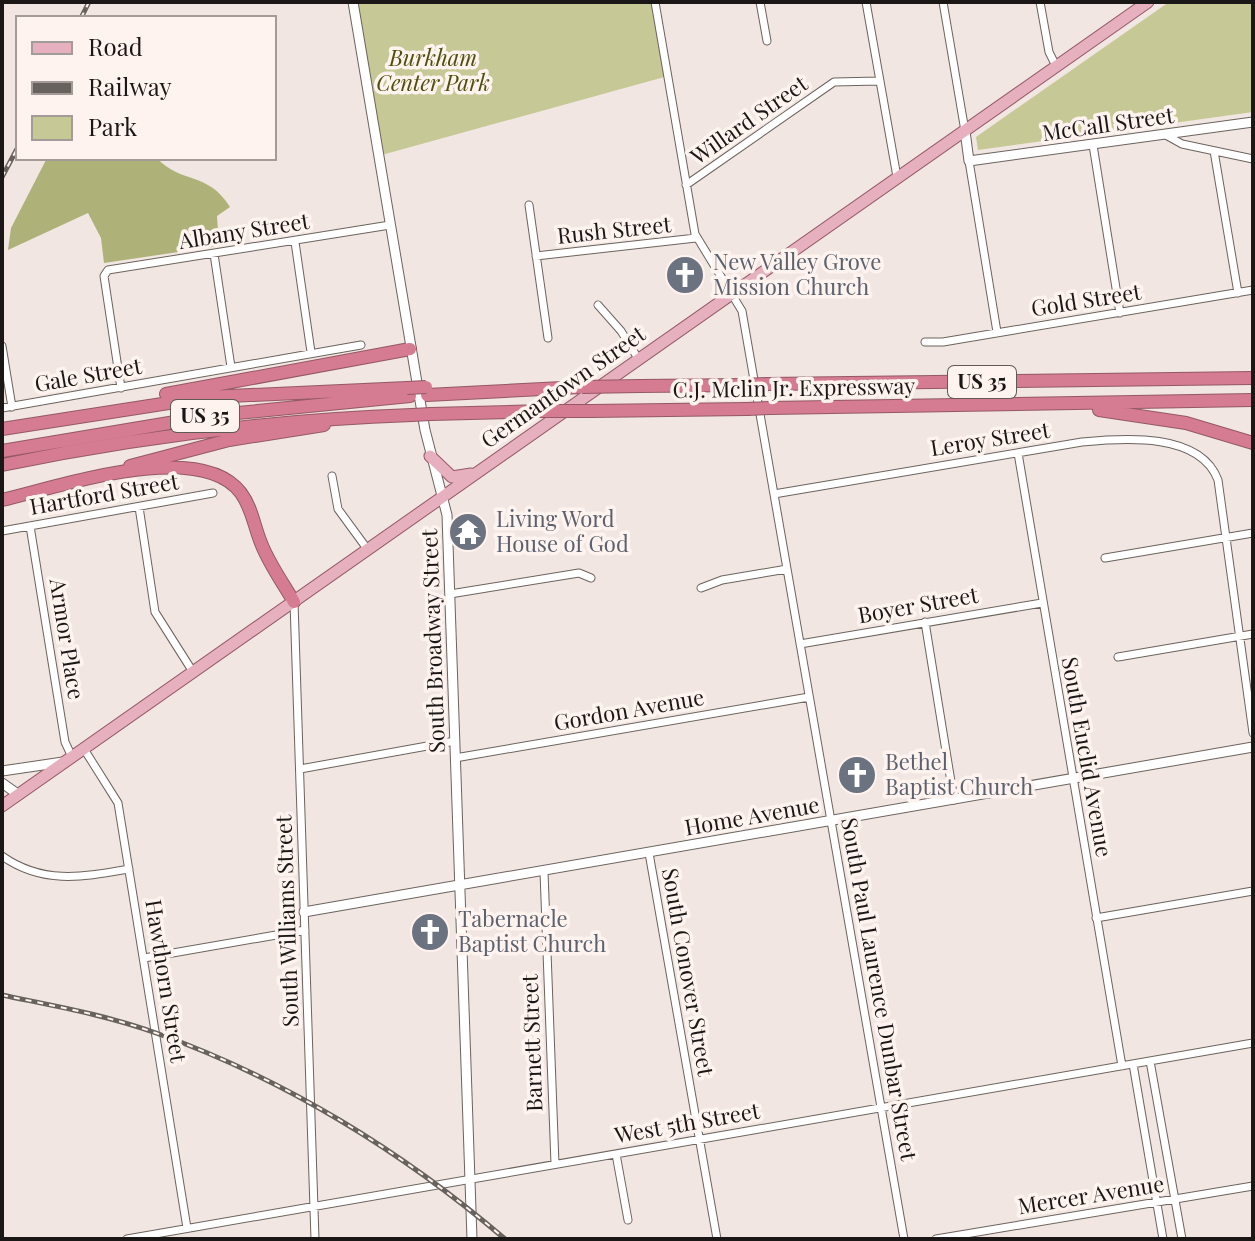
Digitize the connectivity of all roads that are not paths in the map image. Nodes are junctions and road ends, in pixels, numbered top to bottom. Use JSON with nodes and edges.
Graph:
{"nodes":[{"id":1,"x":353,"y":2,"type":"edge"},
{"id":2,"x":655,"y":2,"type":"edge"},
{"id":3,"x":760,"y":2,"type":"edge"},
{"id":4,"x":866,"y":2,"type":"edge"},
{"id":5,"x":943,"y":2,"type":"edge"},
{"id":6,"x":1040,"y":2,"type":"edge"},
{"id":7,"x":1148,"y":2,"type":"edge"},
{"id":8,"x":1134,"y":7,"type":"edge"},
{"id":9,"x":767,"y":41,"type":"dead end"},
{"id":10,"x":1056,"y":66,"type":"junction"},
{"id":11,"x":879,"y":81,"type":"junction"},
{"id":12,"x":1253,"y":122,"type":"edge"},
{"id":13,"x":965,"y":131,"type":"junction"},
{"id":14,"x":1164,"y":134,"type":"junction"},
{"id":15,"x":1093,"y":145,"type":"junction"},
{"id":16,"x":1214,"y":151,"type":"junction"},
{"id":17,"x":1253,"y":159,"type":"edge"},
{"id":18,"x":969,"y":161,"type":"junction"},
{"id":19,"x":897,"y":177,"type":"junction"},
{"id":20,"x":686,"y":185,"type":"junction"},
{"id":21,"x":529,"y":205,"type":"dead end"},
{"id":22,"x":390,"y":225,"type":"junction"},
{"id":23,"x":696,"y":238,"type":"junction"},
{"id":24,"x":295,"y":242,"type":"junction"},
{"id":25,"x":214,"y":254,"type":"junction"},
{"id":26,"x":536,"y":256,"type":"junction"},
{"id":27,"x":1253,"y":290,"type":"edge"},
{"id":28,"x":734,"y":292,"type":"junction"},
{"id":29,"x":1238,"y":293,"type":"junction"},
{"id":30,"x":598,"y":305,"type":"dead end"},
{"id":31,"x":1120,"y":313,"type":"junction"},
{"id":32,"x":997,"y":332,"type":"junction"},
{"id":33,"x":548,"y":338,"type":"dead end"},
{"id":34,"x":925,"y":342,"type":"dead end"},
{"id":35,"x":361,"y":345,"type":"dead end"},
{"id":36,"x":2,"y":346,"type":"edge"},
{"id":37,"x":410,"y":349,"type":"junction"},
{"id":38,"x":311,"y":352,"type":"junction"},
{"id":39,"x":639,"y":360,"type":"junction"},
{"id":40,"x":231,"y":367,"type":"junction"},
{"id":41,"x":1253,"y":378,"type":"edge"},
{"id":42,"x":121,"y":388,"type":"junction"},
{"id":43,"x":409,"y":392,"type":"junction"},
{"id":44,"x":1253,"y":400,"type":"edge"},
{"id":45,"x":1072,"y":405,"type":"junction"},
{"id":46,"x":12,"y":407,"type":"junction"},
{"id":47,"x":2,"y":408,"type":"edge"},
{"id":48,"x":120,"y":408,"type":"junction"},
{"id":49,"x":382,"y":416,"type":"junction"},
{"id":50,"x":5,"y":428,"type":"edge"},
{"id":51,"x":1253,"y":443,"type":"edge"},
{"id":52,"x":2,"y":451,"type":"edge"},
{"id":53,"x":1018,"y":453,"type":"junction"},
{"id":54,"x":430,"y":456,"type":"junction"},
{"id":55,"x":2,"y":465,"type":"edge"},
{"id":56,"x":475,"y":473,"type":"junction"},
{"id":57,"x":332,"y":476,"type":"dead end"},
{"id":58,"x":86,"y":480,"type":"junction"},
{"id":59,"x":213,"y":493,"type":"dead end"},
{"id":60,"x":774,"y":494,"type":"junction"},
{"id":61,"x":440,"y":498,"type":"junction"},
{"id":62,"x":2,"y":500,"type":"edge"},
{"id":63,"x":139,"y":507,"type":"junction"},
{"id":64,"x":30,"y":526,"type":"junction"},
{"id":65,"x":2,"y":531,"type":"edge"},
{"id":66,"x":1253,"y":533,"type":"edge"},
{"id":67,"x":1225,"y":538,"type":"junction"},
{"id":68,"x":368,"y":550,"type":"junction"},
{"id":69,"x":1105,"y":558,"type":"dead end"},
{"id":70,"x":787,"y":569,"type":"junction"},
{"id":71,"x":591,"y":578,"type":"dead end"},
{"id":72,"x":701,"y":588,"type":"dead end"},
{"id":73,"x":450,"y":594,"type":"junction"},
{"id":74,"x":294,"y":602,"type":"junction"},
{"id":75,"x":1042,"y":603,"type":"junction"},
{"id":76,"x":925,"y":622,"type":"junction"},
{"id":77,"x":1253,"y":634,"type":"edge"},
{"id":78,"x":1239,"y":636,"type":"junction"},
{"id":79,"x":800,"y":644,"type":"junction"},
{"id":80,"x":1118,"y":657,"type":"dead end"},
{"id":81,"x":193,"y":672,"type":"junction"},
{"id":82,"x":809,"y":697,"type":"junction"},
{"id":83,"x":1253,"y":733,"type":"edge"},
{"id":84,"x":455,"y":741,"type":"junction"},
{"id":85,"x":1253,"y":747,"type":"edge"},
{"id":86,"x":84,"y":749,"type":"junction"},
{"id":87,"x":455,"y":758,"type":"junction"},
{"id":88,"x":69,"y":759,"type":"junction"},
{"id":89,"x":300,"y":769,"type":"junction"},
{"id":90,"x":2,"y":771,"type":"edge"},
{"id":91,"x":1072,"y":779,"type":"junction"},
{"id":92,"x":2,"y":783,"type":"edge"},
{"id":93,"x":19,"y":795,"type":"junction"},
{"id":94,"x":954,"y":800,"type":"junction"},
{"id":95,"x":2,"y":806,"type":"edge"},
{"id":96,"x":832,"y":821,"type":"junction"},
{"id":97,"x":649,"y":853,"type":"junction"},
{"id":98,"x":2,"y":856,"type":"edge"},
{"id":99,"x":129,"y":869,"type":"junction"},
{"id":100,"x":544,"y":872,"type":"junction"},
{"id":101,"x":460,"y":886,"type":"junction"},
{"id":102,"x":1253,"y":891,"type":"edge"},
{"id":103,"x":304,"y":912,"type":"junction"},
{"id":104,"x":1096,"y":918,"type":"junction"},
{"id":105,"x":305,"y":930,"type":"junction"},
{"id":106,"x":144,"y":958,"type":"junction"},
{"id":107,"x":1253,"y":1043,"type":"edge"},
{"id":108,"x":1150,"y":1061,"type":"junction"},
{"id":109,"x":1133,"y":1064,"type":"junction"},
{"id":110,"x":1122,"y":1066,"type":"junction"},
{"id":111,"x":881,"y":1107,"type":"junction"},
{"id":112,"x":700,"y":1139,"type":"junction"},
{"id":113,"x":616,"y":1154,"type":"junction"},
{"id":114,"x":555,"y":1164,"type":"junction"},
{"id":115,"x":469,"y":1179,"type":"junction"},
{"id":116,"x":1253,"y":1186,"type":"edge"},
{"id":117,"x":1175,"y":1199,"type":"junction"},
{"id":118,"x":1156,"y":1202,"type":"junction"},
{"id":119,"x":314,"y":1205,"type":"junction"},
{"id":120,"x":628,"y":1220,"type":"dead end"},
{"id":121,"x":187,"y":1228,"type":"junction"},
{"id":122,"x":127,"y":1239,"type":"edge"},
{"id":123,"x":315,"y":1239,"type":"edge"},
{"id":124,"x":472,"y":1239,"type":"edge"},
{"id":125,"x":717,"y":1239,"type":"edge"},
{"id":126,"x":904,"y":1239,"type":"edge"},
{"id":127,"x":936,"y":1239,"type":"edge"},
{"id":128,"x":1163,"y":1239,"type":"edge"},
{"id":129,"x":1182,"y":1239,"type":"edge"}],
"edges":[{"from":1,"to":22,"type":"street","name":"South Broadway Street"},
{"from":2,"to":20,"type":"street","name":"South Paul Laurence Dunbar Street"},
{"from":3,"to":9,"type":"street"},
{"from":4,"to":11,"type":"street"},
{"from":5,"to":13,"type":"street"},
{"from":6,"to":10,"type":"street"},
{"from":7,"to":8,"type":"main road","name":"Germantown Street"},
{"from":8,"to":10,"type":"main road","name":"Germantown Street"},
{"from":10,"to":13,"type":"main road","name":"Germantown Street"},
{"from":11,"to":19,"type":"street"},
{"from":11,"to":20,"type":"street","name":"Willard Street"},
{"from":12,"to":14,"type":"street","name":"McCall Street"},
{"from":13,"to":18,"type":"street"},
{"from":13,"to":19,"type":"main road","name":"Germantown Street"},
{"from":14,"to":15,"type":"street","name":"McCall Street"},
{"from":14,"to":16,"type":"street"},
{"from":15,"to":18,"type":"street","name":"McCall Street"},
{"from":15,"to":31,"type":"street"},
{"from":16,"to":17,"type":"street"},
{"from":16,"to":29,"type":"street"},
{"from":18,"to":32,"type":"street"},
{"from":19,"to":28,"type":"main road","name":"Germantown Street"},
{"from":20,"to":23,"type":"street","name":"South Paul Laurence Dunbar Street"},
{"from":21,"to":26,"type":"street"},
{"from":22,"to":24,"type":"street","name":"Albany Street"},
{"from":22,"to":37,"type":"street","name":"South Broadway Street"},
{"from":23,"to":26,"type":"street","name":"Rush Street"},
{"from":23,"to":28,"type":"street","name":"South Paul Laurence Dunbar Street"},
{"from":24,"to":25,"type":"street","name":"Albany Street"},
{"from":24,"to":38,"type":"street"},
{"from":25,"to":40,"type":"street"},
{"from":25,"to":42,"type":"street","name":"Albany Street"},
{"from":26,"to":33,"type":"street"},
{"from":27,"to":29,"type":"street","name":"Gold Street"},
{"from":28,"to":39,"type":"main road","name":"Germantown Street"},
{"from":28,"to":60,"type":"street","name":"South Paul Laurence Dunbar Street"},
{"from":29,"to":31,"type":"street","name":"Gold Street"},
{"from":30,"to":39,"type":"street"},
{"from":31,"to":32,"type":"street","name":"Gold Street"},
{"from":32,"to":34,"type":"street","name":"Gold Street"},
{"from":35,"to":38,"type":"street"},
{"from":36,"to":46,"type":"street"},
{"from":37,"to":48,"type":"highway"},
{"from":37,"to":54,"type":"street","name":"South Broadway Street"},
{"from":38,"to":40,"type":"street"},
{"from":39,"to":56,"type":"main road","name":"Germantown Street"},
{"from":40,"to":42,"type":"street","name":"Gale Street"},
{"from":41,"to":43,"type":"highway","name":"C.J. Mclin Jr. Expressway","number":"US 35","bridge":true},
{"from":42,"to":46,"type":"street","name":"Gale Street"},
{"from":43,"to":48,"type":"highway"},
{"from":43,"to":52,"type":"highway","number":"US 35"},
{"from":44,"to":45,"type":"highway","name":"C.J. Mclin Jr. Expressway","number":"US 35"},
{"from":45,"to":49,"type":"highway","name":"C.J. Mclin Jr. Expressway","number":"US 35","bridge":true},
{"from":45,"to":51,"type":"highway"},
{"from":46,"to":47,"type":"street","name":"Gale Street"},
{"from":48,"to":50,"type":"highway"},
{"from":49,"to":55,"type":"highway","number":"US 35"},
{"from":49,"to":58,"type":"highway"},
{"from":53,"to":60,"type":"street","name":"Leroy Street"},
{"from":53,"to":67,"type":"street","name":"Leroy Street"},
{"from":53,"to":75,"type":"street","name":"South Euclid Avenue"},
{"from":54,"to":56,"type":"main road"},
{"from":54,"to":61,"type":"street","name":"South Broadway Street"},
{"from":56,"to":61,"type":"main road","name":"Germantown Street"},
{"from":57,"to":68,"type":"street"},
{"from":58,"to":62,"type":"highway"},
{"from":58,"to":74,"type":"highway"},
{"from":59,"to":63,"type":"street","name":"Hartford Street"},
{"from":60,"to":70,"type":"street","name":"South Paul Laurence Dunbar Street"},
{"from":61,"to":68,"type":"main road","name":"Germantown Street"},
{"from":61,"to":73,"type":"street","name":"South Broadway Street"},
{"from":63,"to":64,"type":"street","name":"Hartford Street"},
{"from":63,"to":81,"type":"street"},
{"from":64,"to":65,"type":"street","name":"Hartford Street"},
{"from":64,"to":88,"type":"street","name":"Armor Place"},
{"from":66,"to":67,"type":"street"},
{"from":67,"to":69,"type":"street"},
{"from":67,"to":78,"type":"street"},
{"from":68,"to":74,"type":"main road","name":"Germantown Street"},
{"from":70,"to":72,"type":"street"},
{"from":70,"to":79,"type":"street","name":"South Paul Laurence Dunbar Street"},
{"from":71,"to":73,"type":"street"},
{"from":73,"to":84,"type":"street","name":"South Broadway Street"},
{"from":74,"to":81,"type":"main road","name":"Germantown Street"},
{"from":74,"to":89,"type":"street","name":"South Williams Street"},
{"from":75,"to":76,"type":"street","name":"Boyer Street"},
{"from":75,"to":91,"type":"street","name":"South Euclid Avenue"},
{"from":76,"to":79,"type":"street","name":"Boyer Street"},
{"from":76,"to":94,"type":"street"},
{"from":77,"to":78,"type":"street"},
{"from":78,"to":80,"type":"street"},
{"from":78,"to":83,"type":"street"},
{"from":79,"to":82,"type":"street","name":"South Paul Laurence Dunbar Street"},
{"from":81,"to":86,"type":"main road","name":"Germantown Street"},
{"from":82,"to":87,"type":"street","name":"Gordon Avenue"},
{"from":82,"to":96,"type":"street","name":"South Paul Laurence Dunbar Street"},
{"from":84,"to":87,"type":"street","name":"South Broadway Street"},
{"from":84,"to":89,"type":"street"},
{"from":85,"to":91,"type":"street","name":"Home Avenue"},
{"from":86,"to":88,"type":"main road","name":"Germantown Street"},
{"from":86,"to":99,"type":"street","name":"Hawthorn Street"},
{"from":87,"to":101,"type":"street","name":"South Broadway Street"},
{"from":88,"to":90,"type":"street"},
{"from":88,"to":93,"type":"main road","name":"Germantown Street"},
{"from":89,"to":103,"type":"street","name":"South Williams Street"},
{"from":91,"to":94,"type":"street","name":"Home Avenue"},
{"from":91,"to":104,"type":"street","name":"South Euclid Avenue"},
{"from":92,"to":93,"type":"street"},
{"from":93,"to":95,"type":"main road","name":"Germantown Street"},
{"from":94,"to":96,"type":"street","name":"Home Avenue"},
{"from":96,"to":97,"type":"street","name":"Home Avenue"},
{"from":96,"to":111,"type":"street","name":"South Paul Laurence Dunbar Street"},
{"from":97,"to":100,"type":"street","name":"Home Avenue"},
{"from":97,"to":112,"type":"street","name":"South Conover Street"},
{"from":98,"to":99,"type":"street"},
{"from":99,"to":106,"type":"street","name":"Hawthorn Street"},
{"from":100,"to":101,"type":"street","name":"Home Avenue"},
{"from":100,"to":114,"type":"street","name":"Barnett Street"},
{"from":101,"to":103,"type":"street","name":"Home Avenue"},
{"from":101,"to":115,"type":"street","name":"South Broadway Street"},
{"from":102,"to":104,"type":"street"},
{"from":103,"to":105,"type":"street","name":"South Williams Street"},
{"from":104,"to":110,"type":"street","name":"South Euclid Avenue"},
{"from":105,"to":106,"type":"street"},
{"from":105,"to":119,"type":"street","name":"South Williams Street"},
{"from":106,"to":121,"type":"street","name":"Hawthorn Street"},
{"from":107,"to":108,"type":"street","name":"West 5th Street"},
{"from":108,"to":109,"type":"street","name":"West 5th Street"},
{"from":108,"to":117,"type":"street"},
{"from":109,"to":110,"type":"street","name":"West 5th Street"},
{"from":109,"to":118,"type":"street"},
{"from":110,"to":111,"type":"street","name":"West 5th Street"},
{"from":111,"to":112,"type":"street","name":"West 5th Street"},
{"from":111,"to":126,"type":"street","name":"South Paul Laurence Dunbar Street"},
{"from":112,"to":113,"type":"street","name":"West 5th Street"},
{"from":112,"to":125,"type":"street","name":"South Conover Street"},
{"from":113,"to":114,"type":"street","name":"West 5th Street"},
{"from":113,"to":120,"type":"street"},
{"from":114,"to":115,"type":"street","name":"West 5th Street"},
{"from":115,"to":119,"type":"street","name":"West 5th Street"},
{"from":115,"to":124,"type":"street","name":"South Broadway Street"},
{"from":116,"to":117,"type":"street","name":"Mercer Avenue"},
{"from":117,"to":118,"type":"street","name":"Mercer Avenue"},
{"from":117,"to":129,"type":"street"},
{"from":118,"to":127,"type":"street","name":"Mercer Avenue"},
{"from":118,"to":128,"type":"street"},
{"from":119,"to":121,"type":"street","name":"West 5th Street"},
{"from":119,"to":123,"type":"street","name":"South Williams Street"},
{"from":121,"to":122,"type":"street","name":"West 5th Street"}]}
